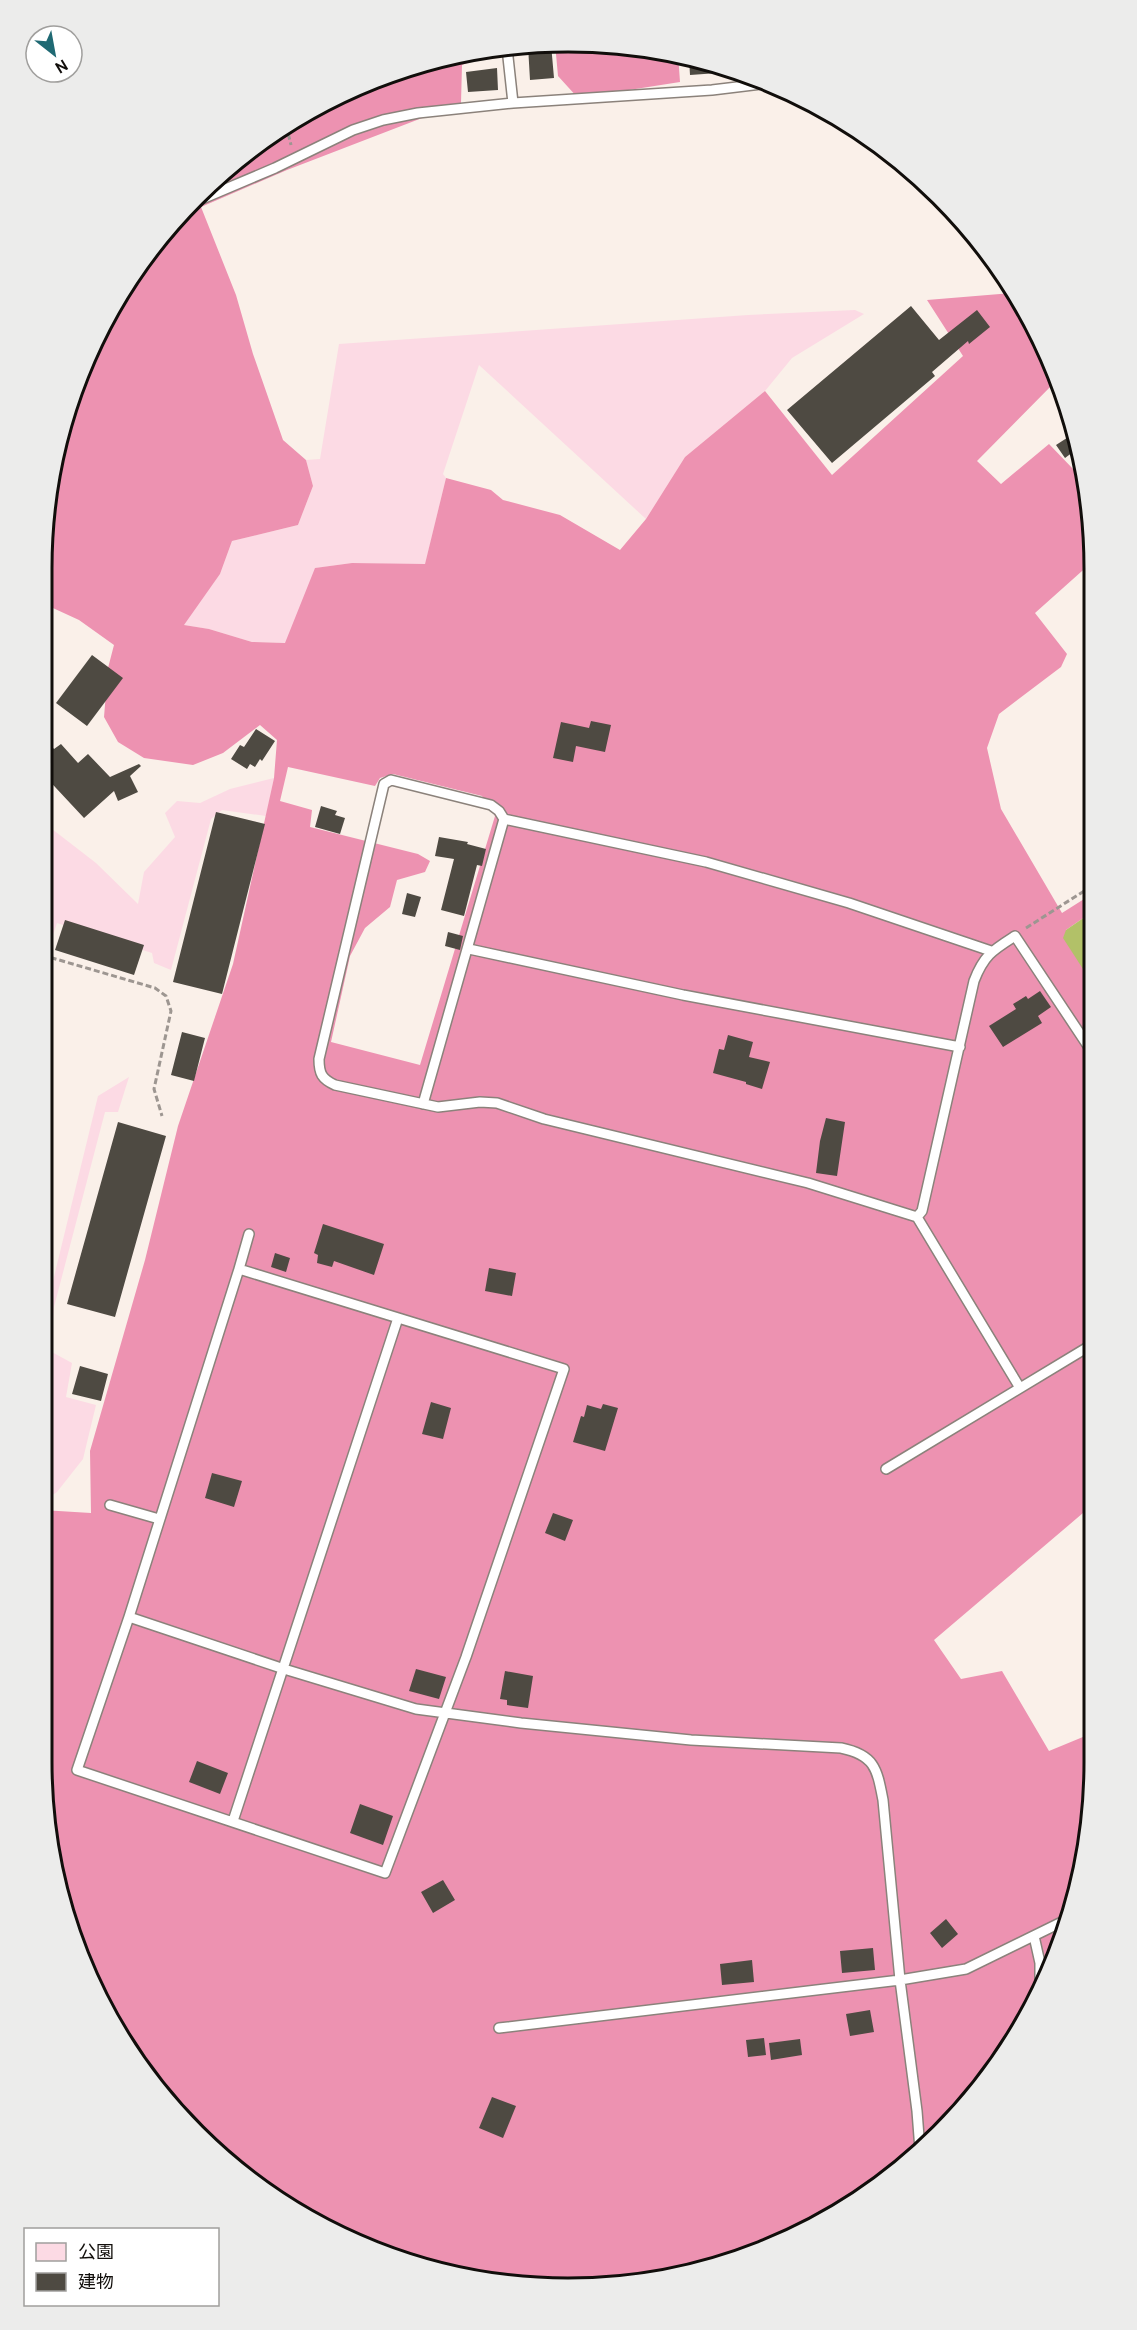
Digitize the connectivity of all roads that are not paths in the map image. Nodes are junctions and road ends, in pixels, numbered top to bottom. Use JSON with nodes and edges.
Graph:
{"nodes":[{"id":1,"x":508,"y":56,"type":"edge"},
{"id":2,"x":749,"y":86,"type":"edge"},
{"id":3,"x":513,"y":103,"type":"junction"},
{"id":4,"x":216,"y":193,"type":"edge"},
{"id":5,"x":504,"y":819,"type":"junction"},
{"id":6,"x":469,"y":949,"type":"junction"},
{"id":7,"x":991,"y":951,"type":"junction"},
{"id":8,"x":1084,"y":1040,"type":"edge"},
{"id":9,"x":960,"y":1047,"type":"junction"},
{"id":10,"x":423,"y":1104,"type":"junction"},
{"id":11,"x":917,"y":1216,"type":"junction"},
{"id":12,"x":249,"y":1234,"type":"dead end"},
{"id":13,"x":239,"y":1269,"type":"junction"},
{"id":14,"x":398,"y":1318,"type":"junction"},
{"id":15,"x":1084,"y":1350,"type":"edge"},
{"id":16,"x":1020,"y":1388,"type":"junction"},
{"id":17,"x":886,"y":1469,"type":"dead end"},
{"id":18,"x":110,"y":1505,"type":"dead end"},
{"id":19,"x":159,"y":1519,"type":"junction"},
{"id":20,"x":129,"y":1617,"type":"junction"},
{"id":21,"x":284,"y":1670,"type":"junction"},
{"id":22,"x":445,"y":1714,"type":"junction"},
{"id":23,"x":233,"y":1821,"type":"junction"},
{"id":24,"x":1058,"y":1924,"type":"edge"},
{"id":25,"x":1034,"y":1936,"type":"junction"},
{"id":26,"x":1040,"y":1970,"type":"edge"},
{"id":27,"x":900,"y":1980,"type":"junction"},
{"id":28,"x":499,"y":2028,"type":"dead end"},
{"id":29,"x":919,"y":2139,"type":"edge"}],
"edges":[{"from":1,"to":3,"type":"lane"},
{"from":2,"to":3,"type":"lane"},
{"from":3,"to":4,"type":"lane"},
{"from":5,"to":6,"type":"lane"},
{"from":5,"to":7,"type":"lane"},
{"from":5,"to":10,"type":"lane"},
{"from":6,"to":9,"type":"lane"},
{"from":6,"to":10,"type":"lane"},
{"from":7,"to":8,"type":"lane"},
{"from":7,"to":9,"type":"lane"},
{"from":9,"to":11,"type":"lane"},
{"from":10,"to":11,"type":"lane"},
{"from":11,"to":16,"type":"lane"},
{"from":12,"to":13,"type":"lane"},
{"from":13,"to":14,"type":"lane"},
{"from":13,"to":19,"type":"lane"},
{"from":14,"to":21,"type":"lane"},
{"from":14,"to":22,"type":"lane"},
{"from":15,"to":16,"type":"lane"},
{"from":16,"to":17,"type":"lane"},
{"from":18,"to":19,"type":"lane"},
{"from":19,"to":20,"type":"lane"},
{"from":20,"to":21,"type":"lane"},
{"from":20,"to":23,"type":"lane"},
{"from":21,"to":22,"type":"lane"},
{"from":21,"to":23,"type":"lane"},
{"from":22,"to":23,"type":"lane"},
{"from":22,"to":27,"type":"lane"},
{"from":24,"to":25,"type":"lane"},
{"from":25,"to":26,"type":"lane"},
{"from":25,"to":27,"type":"lane"},
{"from":27,"to":28,"type":"lane"},
{"from":27,"to":29,"type":"lane"}]}
